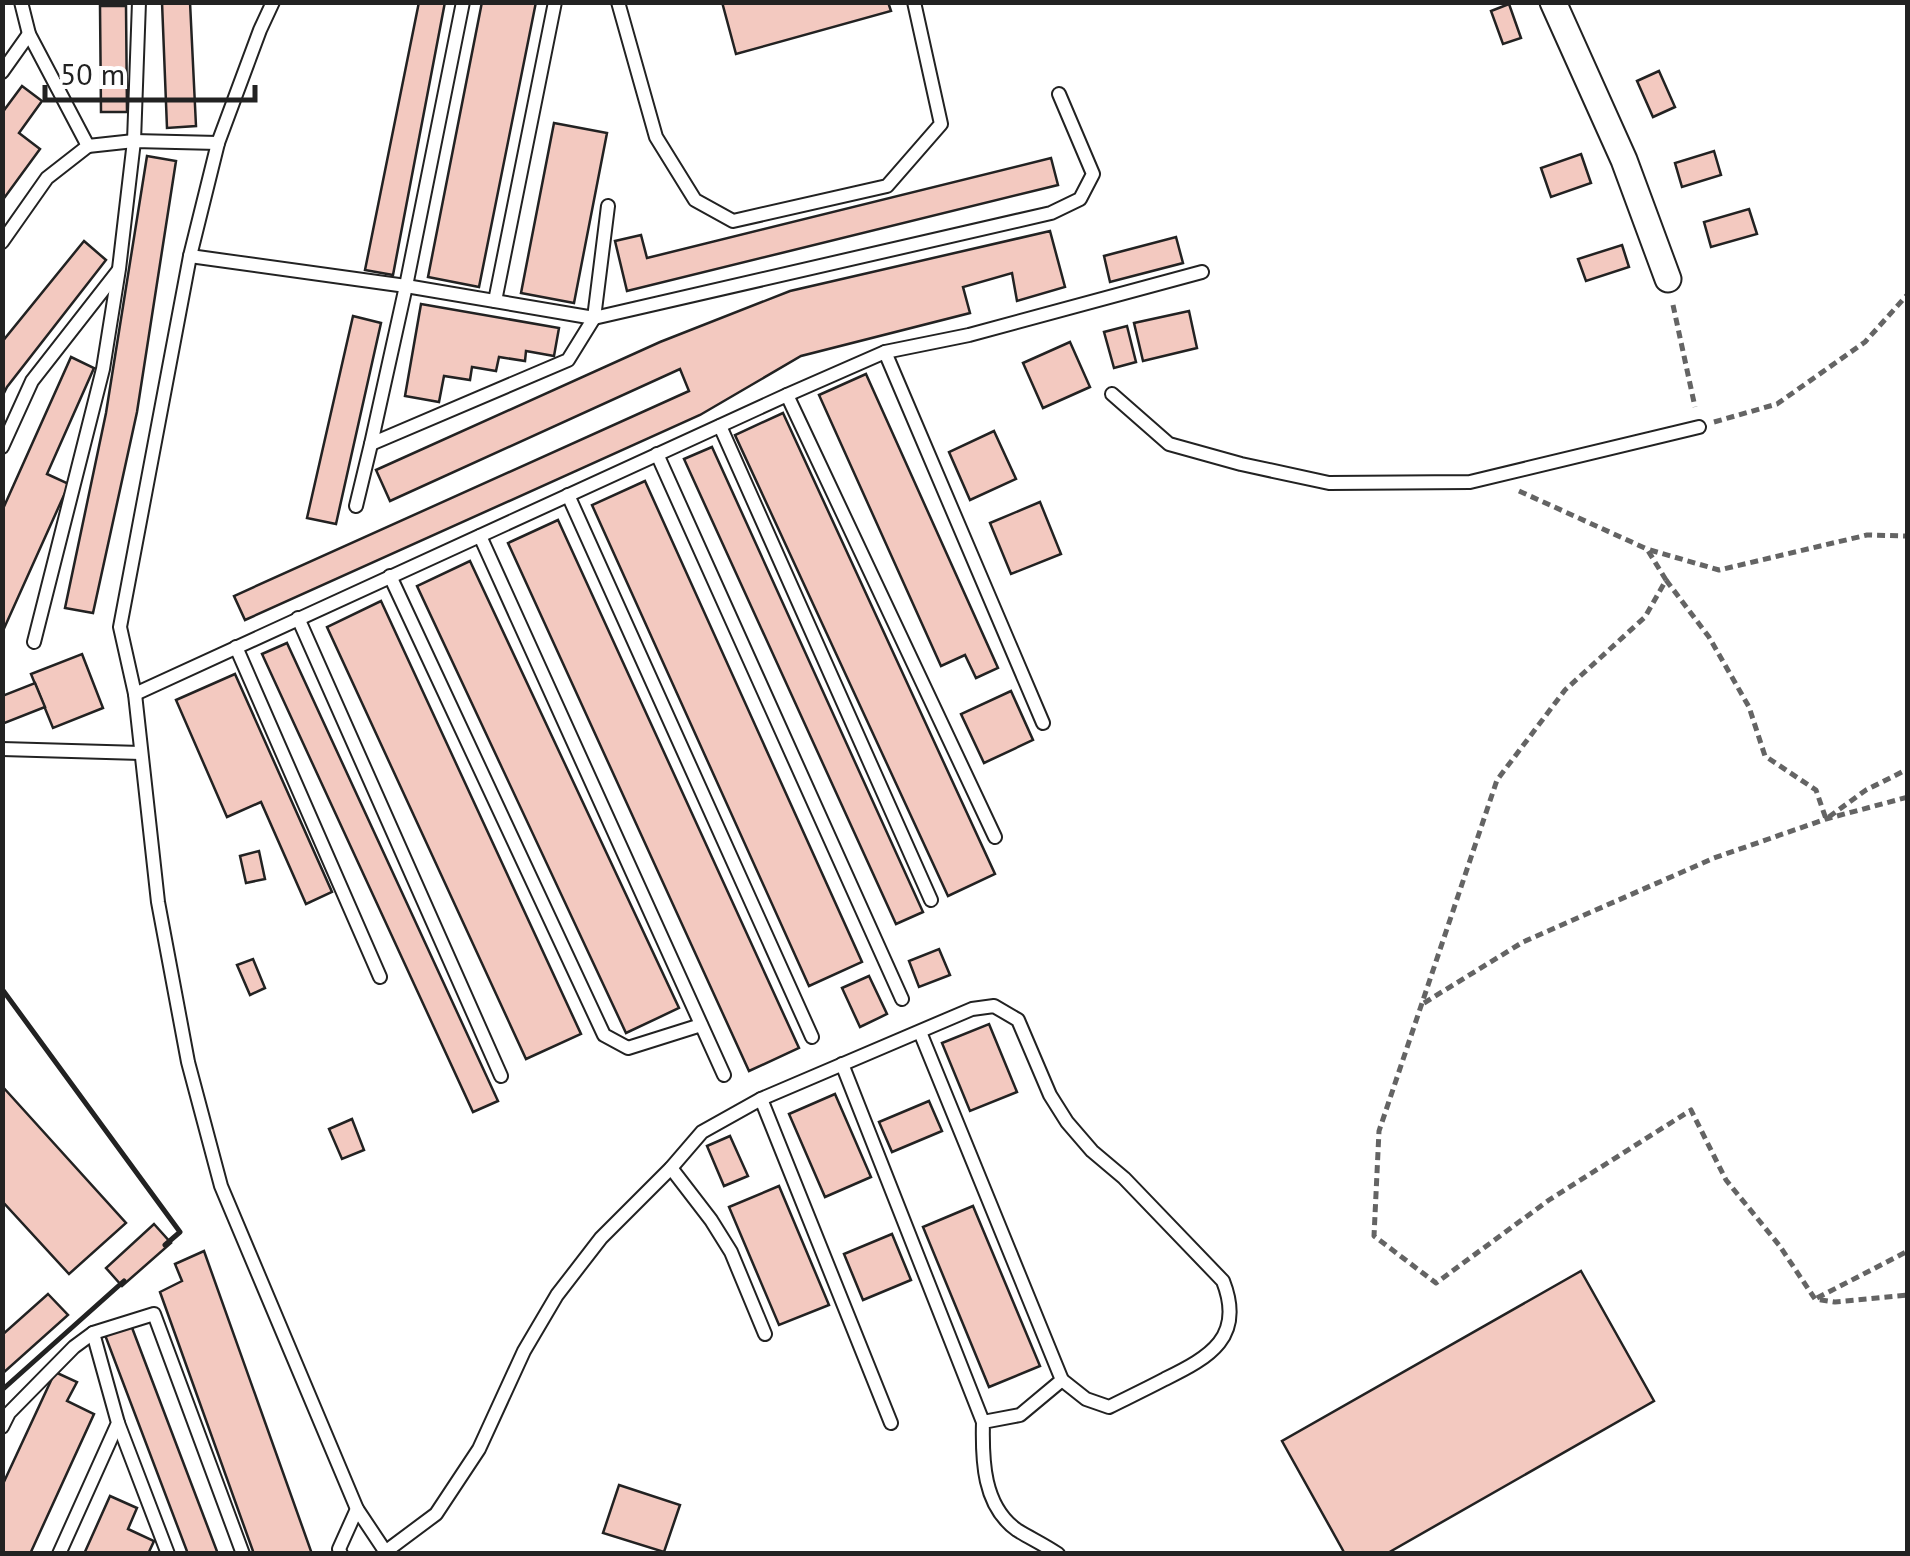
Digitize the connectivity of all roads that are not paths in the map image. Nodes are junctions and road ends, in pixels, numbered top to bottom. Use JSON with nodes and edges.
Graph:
{"nodes":[{"id":1,"x":21,"y":2,"type":"edge"},
{"id":2,"x":140,"y":2,"type":"edge"},
{"id":3,"x":273,"y":2,"type":"edge"},
{"id":4,"x":462,"y":2,"type":"edge"},
{"id":5,"x":554,"y":2,"type":"edge"},
{"id":6,"x":618,"y":2,"type":"edge"},
{"id":7,"x":914,"y":2,"type":"edge"},
{"id":8,"x":1553,"y":2,"type":"edge"},
{"id":9,"x":30,"y":34,"type":"junction"},
{"id":10,"x":2,"y":72,"type":"edge"},
{"id":11,"x":1059,"y":94,"type":"dead end"},
{"id":12,"x":134,"y":141,"type":"junction"},
{"id":13,"x":218,"y":143,"type":"junction"},
{"id":14,"x":88,"y":146,"type":"junction"},
{"id":15,"x":608,"y":206,"type":"dead end"},
{"id":16,"x":2,"y":242,"type":"edge"},
{"id":17,"x":190,"y":256,"type":"junction"},
{"id":18,"x":119,"y":269,"type":"junction"},
{"id":19,"x":1202,"y":272,"type":"dead end"},
{"id":20,"x":1668,"y":280,"type":"road end"},
{"id":21,"x":406,"y":286,"type":"junction"},
{"id":22,"x":495,"y":301,"type":"junction"},
{"id":23,"x":594,"y":318,"type":"junction"},
{"id":24,"x":885,"y":352,"type":"junction"},
{"id":25,"x":787,"y":394,"type":"junction"},
{"id":26,"x":1112,"y":394,"type":"dead end"},
{"id":27,"x":720,"y":426,"type":"junction"},
{"id":28,"x":1699,"y":427,"type":"road end"},
{"id":29,"x":370,"y":444,"type":"junction"},
{"id":30,"x":2,"y":447,"type":"edge"},
{"id":31,"x":657,"y":454,"type":"junction"},
{"id":32,"x":568,"y":495,"type":"junction"},
{"id":33,"x":356,"y":506,"type":"dead end"},
{"id":34,"x":480,"y":536,"type":"junction"},
{"id":35,"x":390,"y":576,"type":"junction"},
{"id":36,"x":298,"y":618,"type":"junction"},
{"id":37,"x":34,"y":642,"type":"dead end"},
{"id":38,"x":236,"y":647,"type":"junction"},
{"id":39,"x":135,"y":694,"type":"junction"},
{"id":40,"x":1043,"y":723,"type":"dead end"},
{"id":41,"x":2,"y":748,"type":"edge"},
{"id":42,"x":141,"y":752,"type":"junction"},
{"id":43,"x":995,"y":837,"type":"dead end"},
{"id":44,"x":931,"y":900,"type":"dead end"},
{"id":45,"x":380,"y":977,"type":"dead end"},
{"id":46,"x":902,"y":998,"type":"dead end"},
{"id":47,"x":701,"y":1025,"type":"junction"},
{"id":48,"x":920,"y":1032,"type":"junction"},
{"id":49,"x":812,"y":1036,"type":"dead end"},
{"id":50,"x":842,"y":1064,"type":"junction"},
{"id":51,"x":724,"y":1075,"type":"dead end"},
{"id":52,"x":501,"y":1076,"type":"dead end"},
{"id":53,"x":761,"y":1100,"type":"junction"},
{"id":54,"x":671,"y":1168,"type":"junction"},
{"id":55,"x":94,"y":1333,"type":"junction"},
{"id":56,"x":765,"y":1334,"type":"dead end"},
{"id":57,"x":1062,"y":1380,"type":"junction"},
{"id":58,"x":983,"y":1422,"type":"junction"},
{"id":59,"x":118,"y":1423,"type":"junction"},
{"id":60,"x":891,"y":1423,"type":"dead end"},
{"id":61,"x":2,"y":1427,"type":"edge"},
{"id":62,"x":357,"y":1509,"type":"junction"},
{"id":63,"x":386,"y":1553,"type":"edge"},
{"id":64,"x":59,"y":1554,"type":"edge"},
{"id":65,"x":168,"y":1554,"type":"edge"},
{"id":66,"x":243,"y":1554,"type":"edge"},
{"id":67,"x":341,"y":1554,"type":"edge"},
{"id":68,"x":1058,"y":1554,"type":"edge"}],
"edges":[{"from":1,"to":9,"type":"lane"},
{"from":2,"to":12,"type":"lane"},
{"from":3,"to":13,"type":"lane"},
{"from":4,"to":21,"type":"lane"},
{"from":5,"to":22,"type":"lane"},
{"from":6,"to":7,"type":"lane"},
{"from":8,"to":20,"type":"street"},
{"from":9,"to":10,"type":"lane"},
{"from":9,"to":14,"type":"lane"},
{"from":11,"to":23,"type":"lane"},
{"from":12,"to":13,"type":"lane"},
{"from":12,"to":14,"type":"lane"},
{"from":12,"to":18,"type":"lane"},
{"from":13,"to":17,"type":"lane"},
{"from":14,"to":16,"type":"lane"},
{"from":15,"to":23,"type":"lane"},
{"from":17,"to":21,"type":"lane"},
{"from":17,"to":39,"type":"lane"},
{"from":18,"to":30,"type":"lane"},
{"from":18,"to":37,"type":"lane"},
{"from":19,"to":24,"type":"lane"},
{"from":21,"to":22,"type":"lane"},
{"from":21,"to":29,"type":"lane"},
{"from":22,"to":23,"type":"lane"},
{"from":23,"to":29,"type":"lane"},
{"from":24,"to":25,"type":"lane"},
{"from":24,"to":40,"type":"lane"},
{"from":25,"to":27,"type":"lane"},
{"from":25,"to":43,"type":"lane"},
{"from":26,"to":28,"type":"lane"},
{"from":27,"to":31,"type":"lane"},
{"from":27,"to":44,"type":"lane"},
{"from":29,"to":33,"type":"lane"},
{"from":31,"to":32,"type":"lane"},
{"from":31,"to":46,"type":"lane"},
{"from":32,"to":34,"type":"lane"},
{"from":32,"to":49,"type":"lane"},
{"from":34,"to":35,"type":"lane"},
{"from":34,"to":47,"type":"lane"},
{"from":35,"to":36,"type":"lane"},
{"from":35,"to":47,"type":"lane"},
{"from":36,"to":38,"type":"lane"},
{"from":36,"to":52,"type":"lane"},
{"from":38,"to":39,"type":"lane"},
{"from":38,"to":45,"type":"lane"},
{"from":39,"to":42,"type":"lane"},
{"from":41,"to":42,"type":"lane"},
{"from":42,"to":62,"type":"lane"},
{"from":47,"to":51,"type":"lane"},
{"from":48,"to":50,"type":"lane"},
{"from":48,"to":57,"type":"lane"},
{"from":48,"to":57,"type":"lane"},
{"from":50,"to":53,"type":"lane"},
{"from":50,"to":58,"type":"lane"},
{"from":53,"to":54,"type":"lane"},
{"from":53,"to":60,"type":"lane"},
{"from":54,"to":56,"type":"lane"},
{"from":54,"to":63,"type":"lane"},
{"from":55,"to":59,"type":"lane"},
{"from":55,"to":61,"type":"lane"},
{"from":55,"to":66,"type":"lane"},
{"from":57,"to":58,"type":"lane"},
{"from":58,"to":68,"type":"lane"},
{"from":59,"to":64,"type":"lane"},
{"from":59,"to":65,"type":"lane"},
{"from":62,"to":63,"type":"lane"},
{"from":62,"to":67,"type":"lane"}]}
